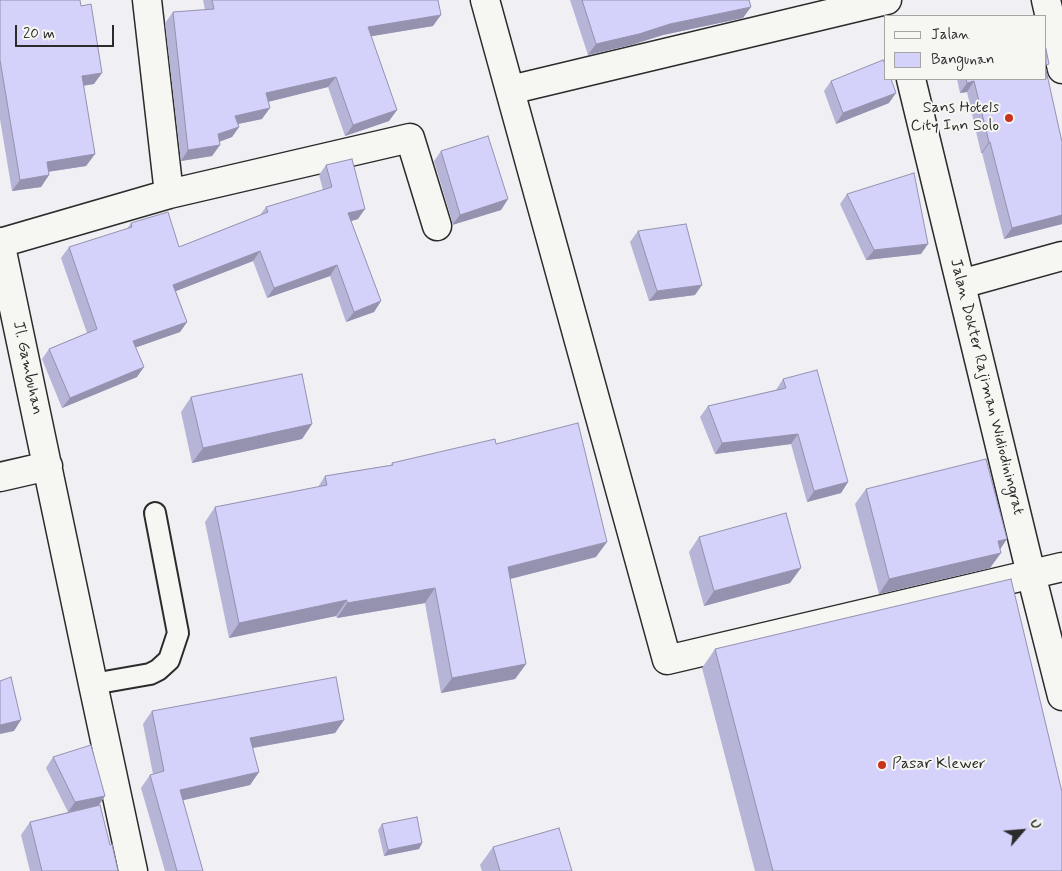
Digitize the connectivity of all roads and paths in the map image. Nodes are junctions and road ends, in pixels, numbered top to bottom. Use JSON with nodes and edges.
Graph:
{"nodes":[{"id":1,"x":147,"y":0,"type":"edge"},
{"id":2,"x":485,"y":0,"type":"edge"},
{"id":3,"x":887,"y":0,"type":"edge"},
{"id":4,"x":892,"y":0,"type":"edge"},
{"id":5,"x":1046,"y":0,"type":"edge"},
{"id":6,"x":896,"y":15,"type":"edge"},
{"id":7,"x":1062,"y":69,"type":"edge"},
{"id":8,"x":911,"y":80,"type":"edge"},
{"id":9,"x":510,"y":90,"type":"junction"},
{"id":10,"x":169,"y":194,"type":"junction"},
{"id":11,"x":437,"y":226,"type":"dead end"},
{"id":12,"x":0,"y":243,"type":"edge"},
{"id":13,"x":1062,"y":256,"type":"edge"},
{"id":14,"x":961,"y":284,"type":"junction"},
{"id":15,"x":48,"y":466,"type":"junction"},
{"id":16,"x":0,"y":477,"type":"edge"},
{"id":17,"x":155,"y":513,"type":"dead end"},
{"id":18,"x":1062,"y":567,"type":"edge"},
{"id":19,"x":1031,"y":574,"type":"junction"},
{"id":20,"x":93,"y":684,"type":"junction"},
{"id":21,"x":1062,"y":696,"type":"edge"},
{"id":22,"x":134,"y":871,"type":"edge"}],
"edges":[{"from":1,"to":10,"type":"street"},
{"from":2,"to":9,"type":"street"},
{"from":3,"to":9,"type":"street"},
{"from":4,"to":6,"type":"street"},
{"from":5,"to":7,"type":"street"},
{"from":8,"to":14,"type":"street","name":"Jalan Dokter Rajiman Widiodiningrat"},
{"from":9,"to":19,"type":"street"},
{"from":10,"to":11,"type":"street"},
{"from":10,"to":12,"type":"street"},
{"from":12,"to":15,"type":"street","name":"Jl. Gambuhan"},
{"from":13,"to":14,"type":"street"},
{"from":14,"to":19,"type":"street","name":"Jalan Dokter Rajiman Widiodiningrat"},
{"from":15,"to":16,"type":"street"},
{"from":15,"to":20,"type":"street","name":"Jl. Gambuhan"},
{"from":17,"to":20,"type":"lane"},
{"from":18,"to":19,"type":"street"},
{"from":19,"to":21,"type":"street","name":"Jalan Dokter Rajiman Widiodiningrat"},
{"from":20,"to":22,"type":"street","name":"Jl. Gambuhan"}]}
